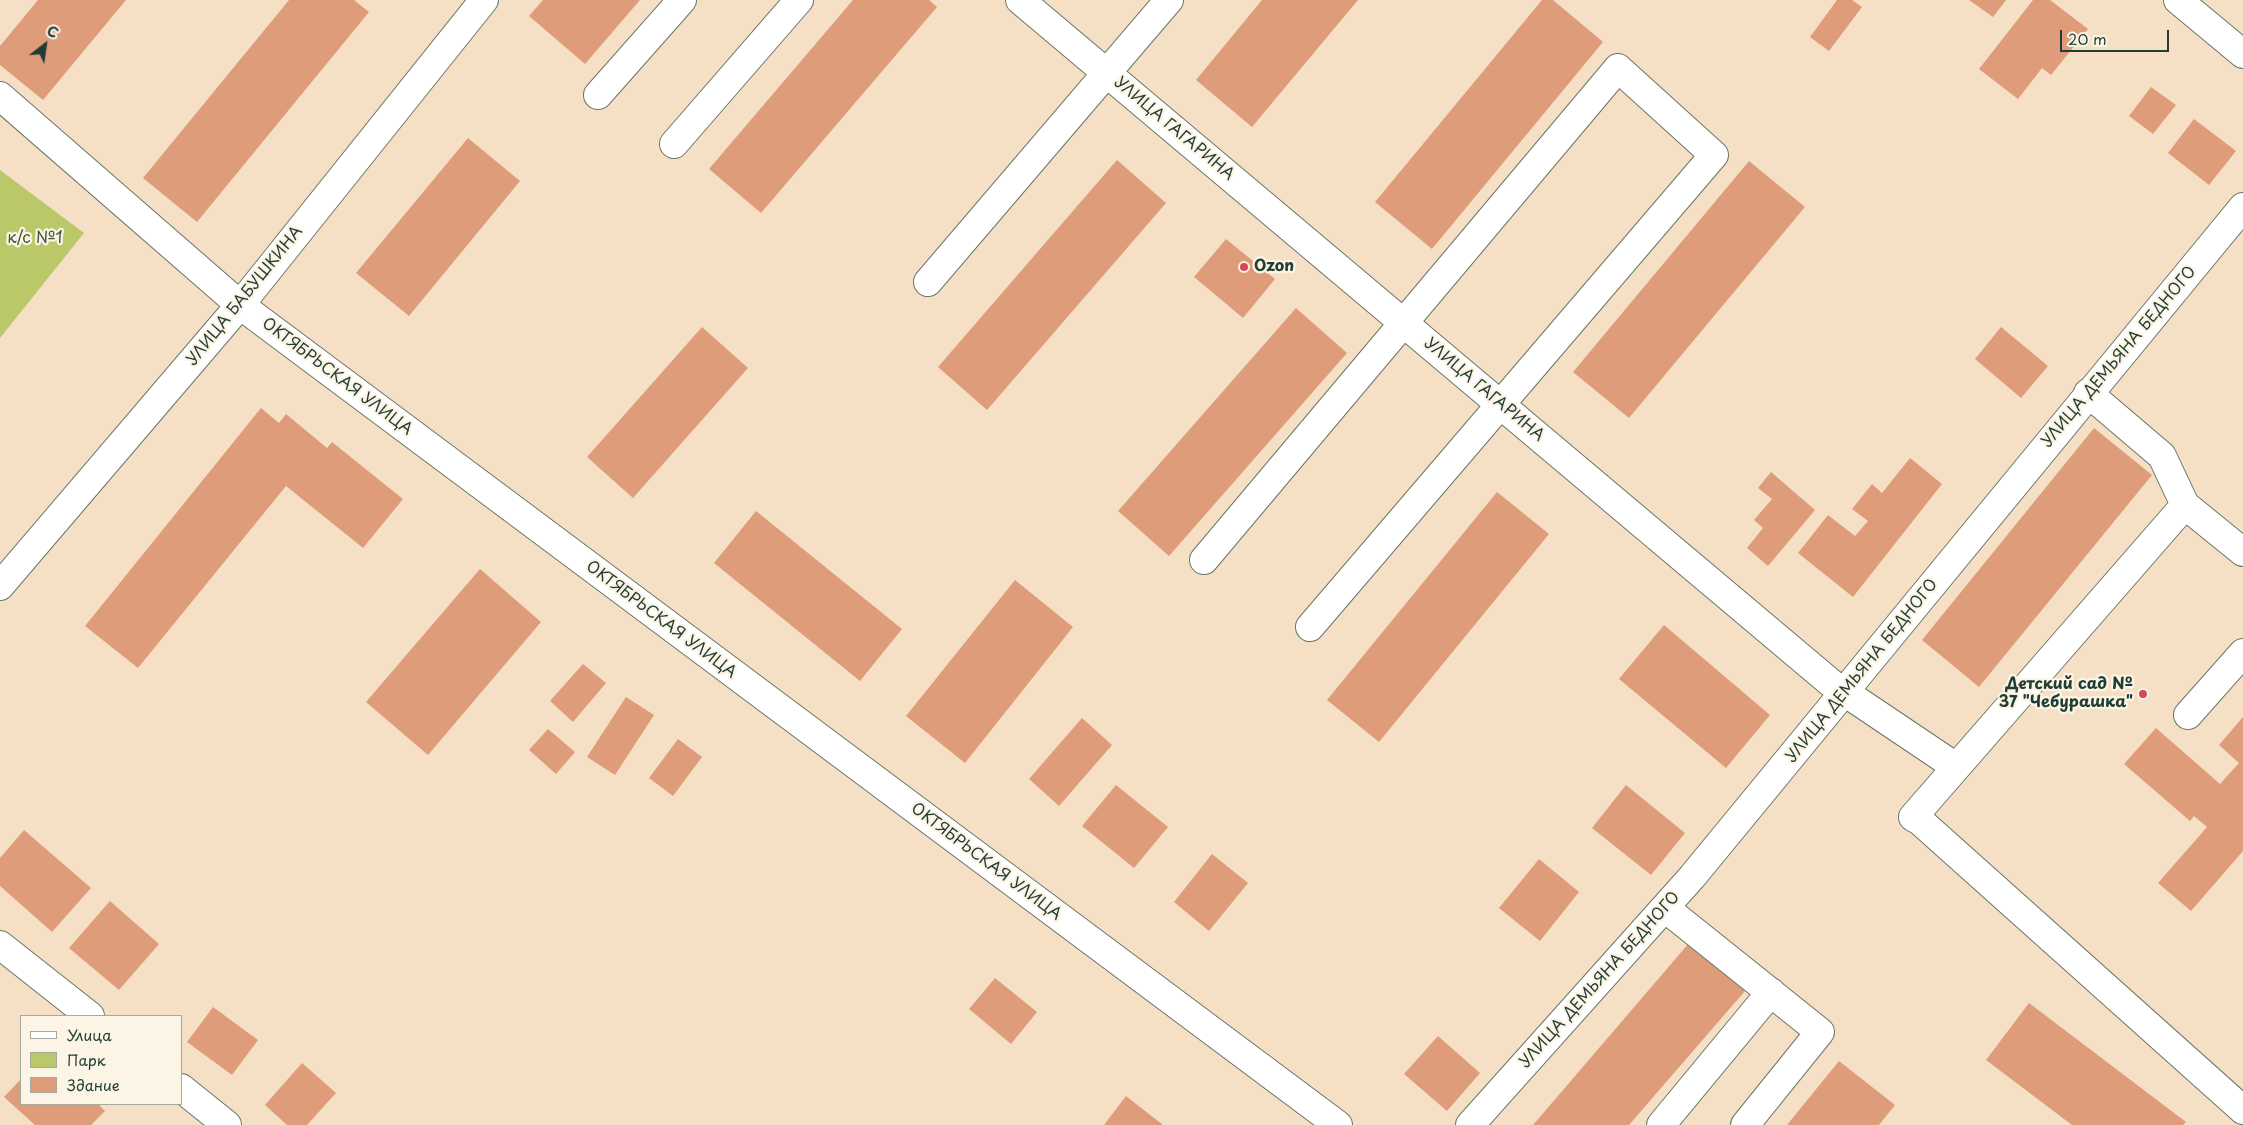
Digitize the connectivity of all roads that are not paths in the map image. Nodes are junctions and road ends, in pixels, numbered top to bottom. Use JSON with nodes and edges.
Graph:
{"nodes":[{"id":1,"x":484,"y":0,"type":"edge"},
{"id":2,"x":682,"y":0,"type":"edge"},
{"id":3,"x":798,"y":0,"type":"edge"},
{"id":4,"x":1020,"y":0,"type":"edge"},
{"id":5,"x":1169,"y":0,"type":"edge"},
{"id":6,"x":2178,"y":0,"type":"edge"},
{"id":7,"x":2243,"y":54,"type":"edge"},
{"id":8,"x":1107,"y":73,"type":"junction"},
{"id":9,"x":598,"y":95,"type":"dead end"},
{"id":10,"x":0,"y":96,"type":"edge"},
{"id":11,"x":674,"y":144,"type":"dead end"},
{"id":12,"x":2243,"y":207,"type":"edge"},
{"id":13,"x":928,"y":282,"type":"dead end"},
{"id":14,"x":240,"y":305,"type":"junction"},
{"id":15,"x":1404,"y":323,"type":"junction"},
{"id":16,"x":2088,"y":393,"type":"junction"},
{"id":17,"x":1501,"y":404,"type":"junction"},
{"id":18,"x":2184,"y":505,"type":"junction"},
{"id":19,"x":2243,"y":552,"type":"edge"},
{"id":20,"x":1204,"y":560,"type":"dead end"},
{"id":21,"x":0,"y":586,"type":"edge"},
{"id":22,"x":1310,"y":627,"type":"dead end"},
{"id":23,"x":2243,"y":653,"type":"edge"},
{"id":24,"x":1845,"y":692,"type":"junction"},
{"id":25,"x":2188,"y":716,"type":"dead end"},
{"id":26,"x":1956,"y":767,"type":"junction"},
{"id":27,"x":1665,"y":908,"type":"junction"},
{"id":28,"x":0,"y":945,"type":"edge"},
{"id":29,"x":1771,"y":992,"type":"junction"},
{"id":30,"x":89,"y":1015,"type":"edge"},
{"id":31,"x":182,"y":1089,"type":"edge"},
{"id":32,"x":2243,"y":1110,"type":"edge"},
{"id":33,"x":228,"y":1125,"type":"edge"},
{"id":34,"x":1338,"y":1125,"type":"edge"},
{"id":35,"x":1470,"y":1125,"type":"edge"},
{"id":36,"x":1661,"y":1125,"type":"edge"},
{"id":37,"x":1745,"y":1125,"type":"edge"}],
"edges":[{"from":1,"to":14,"type":"street","name":"УЛИЦА БАБУШКИНА"},
{"from":2,"to":9,"type":"street"},
{"from":3,"to":11,"type":"street"},
{"from":4,"to":8,"type":"street","name":"УЛИЦА ГАГАРИНА"},
{"from":5,"to":8,"type":"street"},
{"from":6,"to":7,"type":"street"},
{"from":8,"to":13,"type":"street"},
{"from":8,"to":15,"type":"street","name":"УЛИЦА ГАГАРИНА"},
{"from":10,"to":14,"type":"street","name":"ОКТЯБРЬСКАЯ УЛИЦА"},
{"from":12,"to":16,"type":"street","name":"УЛИЦА ДЕМЬЯНА БЕДНОГО"},
{"from":14,"to":21,"type":"street","name":"УЛИЦА БАБУШКИНА"},
{"from":14,"to":34,"type":"street","name":"ОКТЯБРЬСКАЯ УЛИЦА"},
{"from":15,"to":17,"type":"street","name":"УЛИЦА ГАГАРИНА"},
{"from":15,"to":17,"type":"street"},
{"from":15,"to":20,"type":"street"},
{"from":16,"to":18,"type":"street"},
{"from":16,"to":24,"type":"street","name":"УЛИЦА ДЕМЬЯНА БЕДНОГО"},
{"from":17,"to":22,"type":"street"},
{"from":17,"to":24,"type":"street","name":"УЛИЦА ГАГАРИНА"},
{"from":18,"to":19,"type":"street"},
{"from":18,"to":26,"type":"street"},
{"from":23,"to":25,"type":"street"},
{"from":24,"to":26,"type":"street","name":"УЛИЦА ГАГАРИНА"},
{"from":24,"to":27,"type":"street","name":"УЛИЦА ДЕМЬЯНА БЕДНОГО"},
{"from":26,"to":32,"type":"street"},
{"from":27,"to":29,"type":"street"},
{"from":27,"to":35,"type":"street","name":"УЛИЦА ДЕМЬЯНА БЕДНОГО"},
{"from":28,"to":30,"type":"street"},
{"from":29,"to":36,"type":"street"},
{"from":29,"to":37,"type":"street"},
{"from":31,"to":33,"type":"street"}]}
